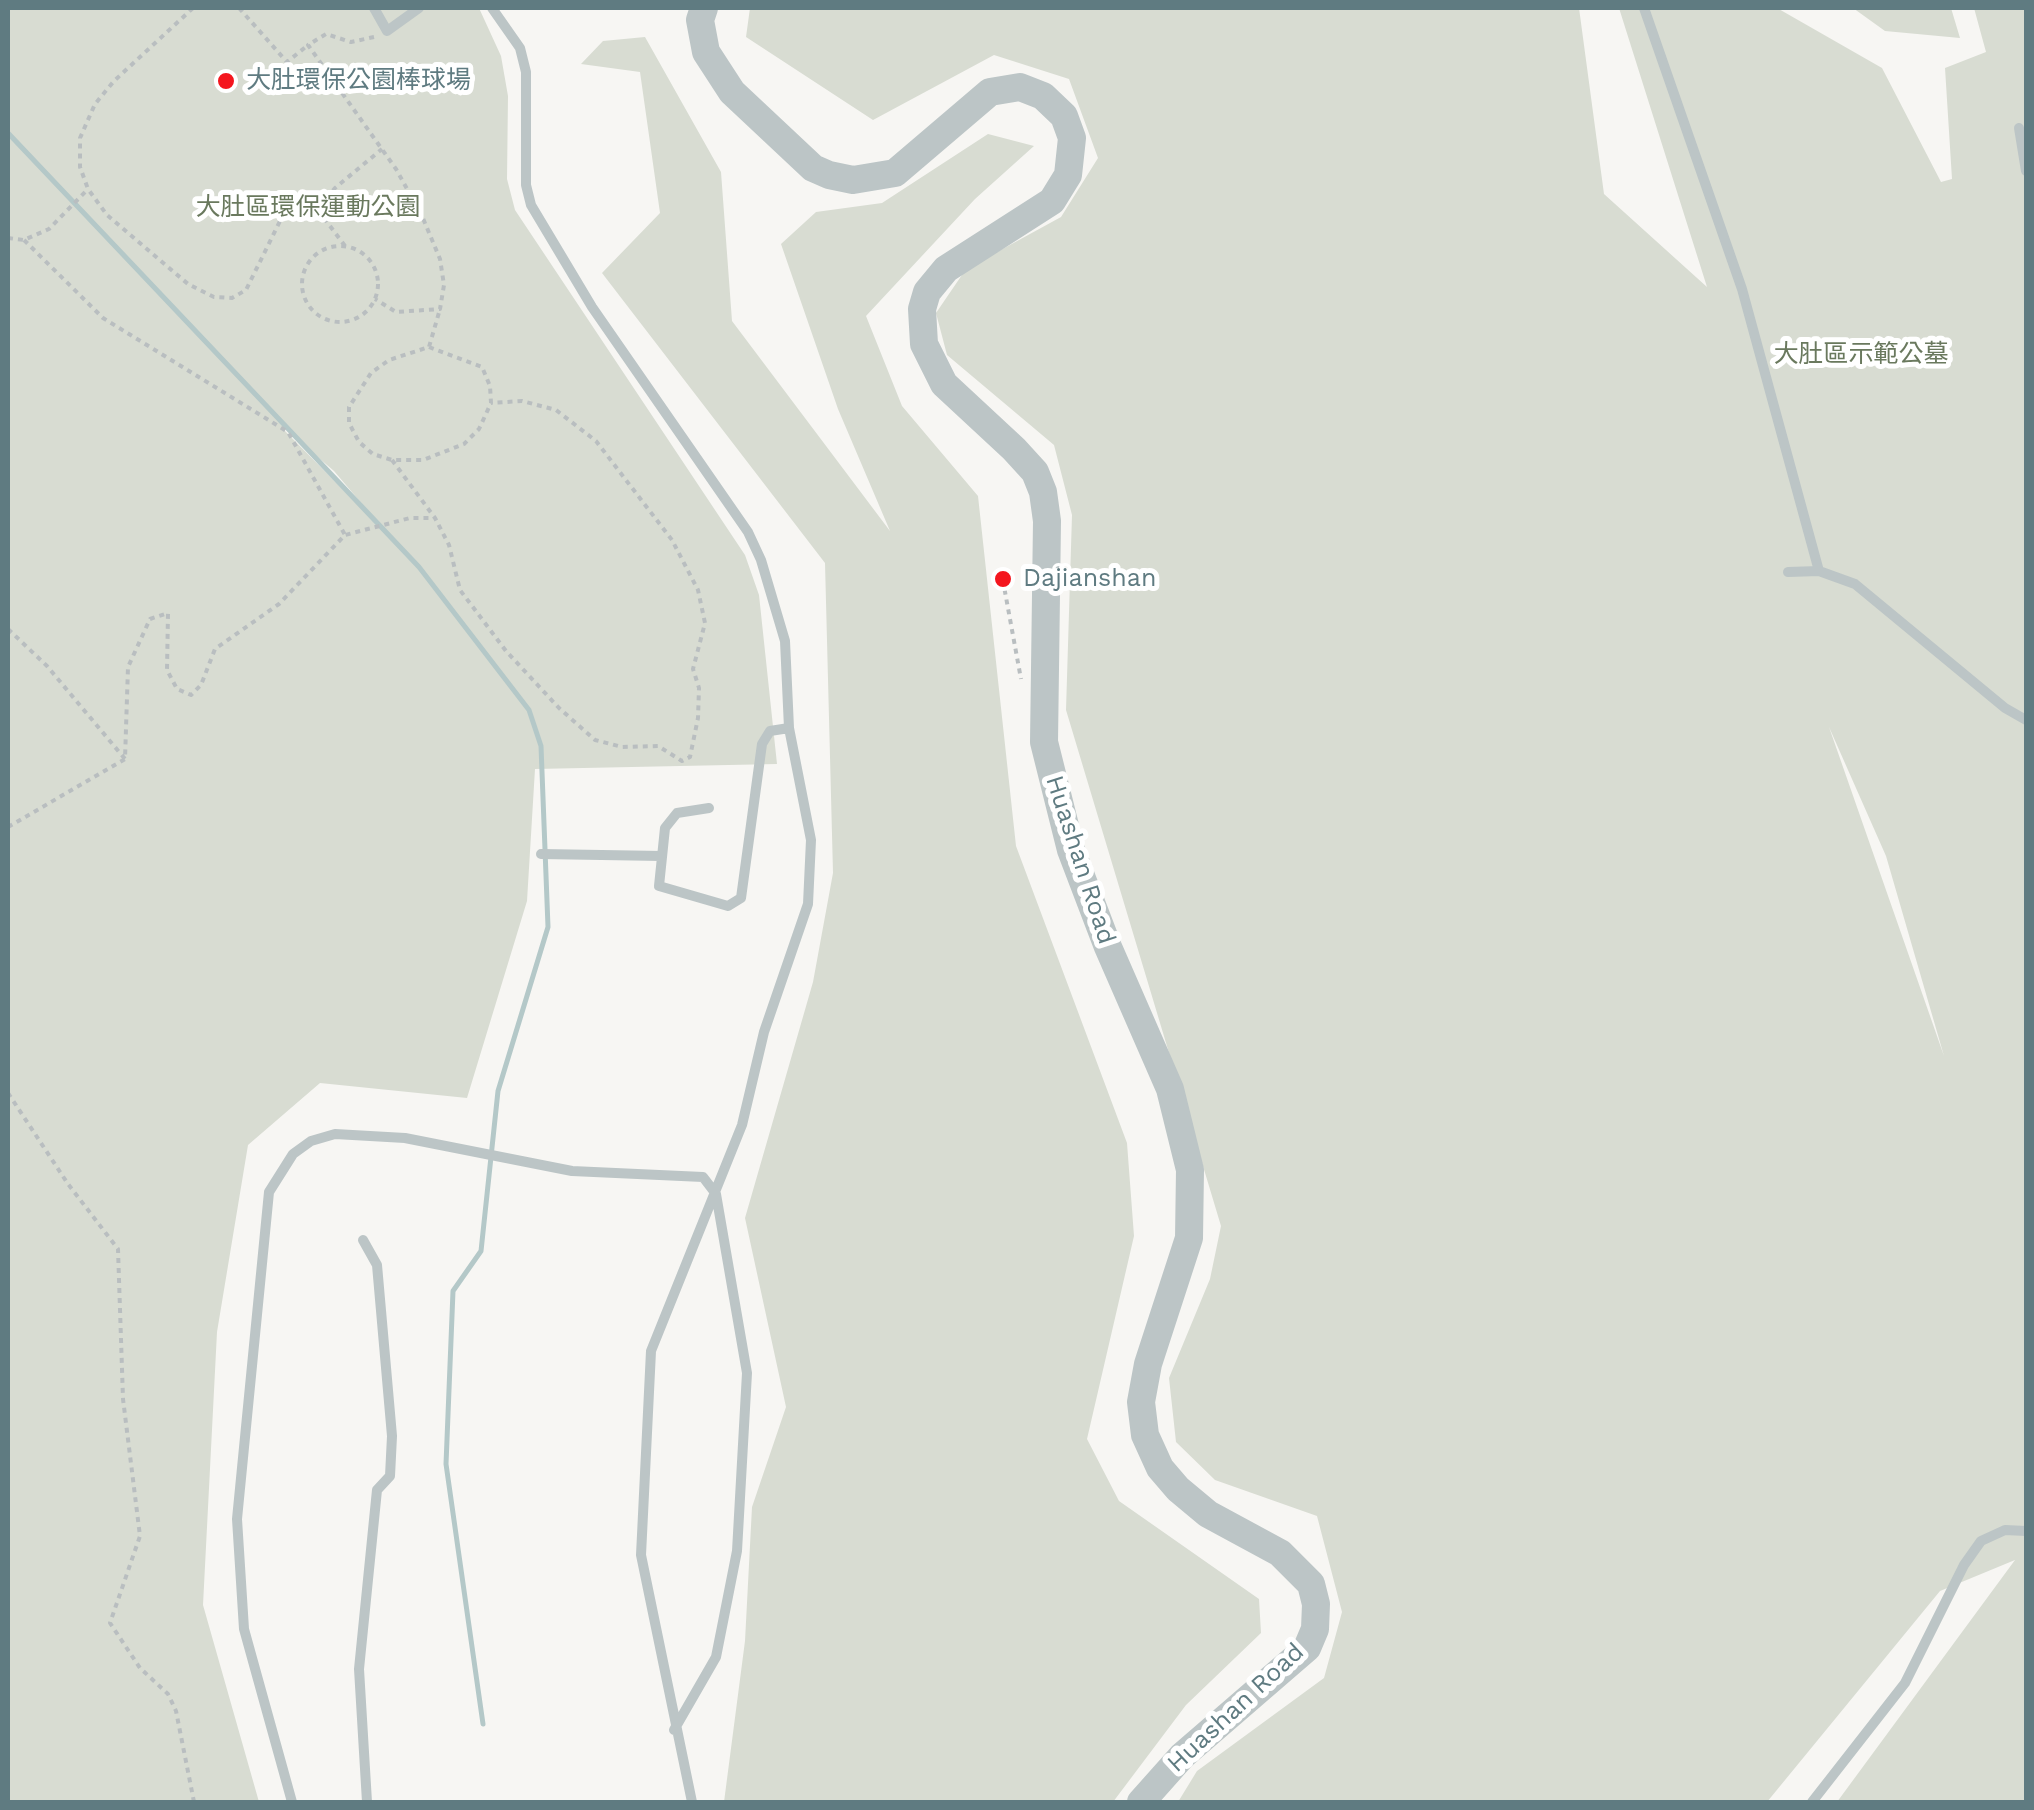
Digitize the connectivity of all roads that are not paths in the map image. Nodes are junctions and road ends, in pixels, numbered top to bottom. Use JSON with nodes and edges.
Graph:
{"nodes":[{"id":1,"x":374,"y":8,"type":"edge"},
{"id":2,"x":420,"y":8,"type":"edge"},
{"id":3,"x":492,"y":8,"type":"edge"},
{"id":4,"x":704,"y":8,"type":"edge"},
{"id":5,"x":1644,"y":8,"type":"edge"},
{"id":6,"x":2019,"y":128,"type":"dead end"},
{"id":7,"x":2026,"y":171,"type":"edge"},
{"id":8,"x":1819,"y":571,"type":"junction"},
{"id":9,"x":1788,"y":572,"type":"dead end"},
{"id":10,"x":2026,"y":720,"type":"edge"},
{"id":11,"x":789,"y":728,"type":"junction"},
{"id":12,"x":709,"y":808,"type":"dead end"},
{"id":13,"x":541,"y":854,"type":"dead end"},
{"id":14,"x":662,"y":856,"type":"junction"},
{"id":15,"x":716,"y":1194,"type":"junction"},
{"id":16,"x":364,"y":1240,"type":"dead end"},
{"id":17,"x":2026,"y":1531,"type":"edge"},
{"id":18,"x":674,"y":1730,"type":"junction"},
{"id":19,"x":292,"y":1802,"type":"edge"},
{"id":20,"x":367,"y":1802,"type":"edge"},
{"id":21,"x":692,"y":1802,"type":"edge"},
{"id":22,"x":1140,"y":1802,"type":"edge"},
{"id":23,"x":1812,"y":1802,"type":"edge"}],
"edges":[{"from":1,"to":2,"type":"lane"},
{"from":3,"to":11,"type":"lane"},
{"from":4,"to":22,"type":"street","name":"Huashan Road"},
{"from":5,"to":8,"type":"lane"},
{"from":6,"to":7,"type":"lane"},
{"from":8,"to":9,"type":"lane"},
{"from":8,"to":10,"type":"lane"},
{"from":11,"to":14,"type":"lane"},
{"from":11,"to":15,"type":"lane"},
{"from":12,"to":14,"type":"lane"},
{"from":13,"to":14,"type":"lane"},
{"from":15,"to":18,"type":"lane"},
{"from":15,"to":18,"type":"lane"},
{"from":15,"to":19,"type":"lane"},
{"from":16,"to":20,"type":"lane"},
{"from":17,"to":23,"type":"lane"},
{"from":18,"to":21,"type":"lane"}]}
